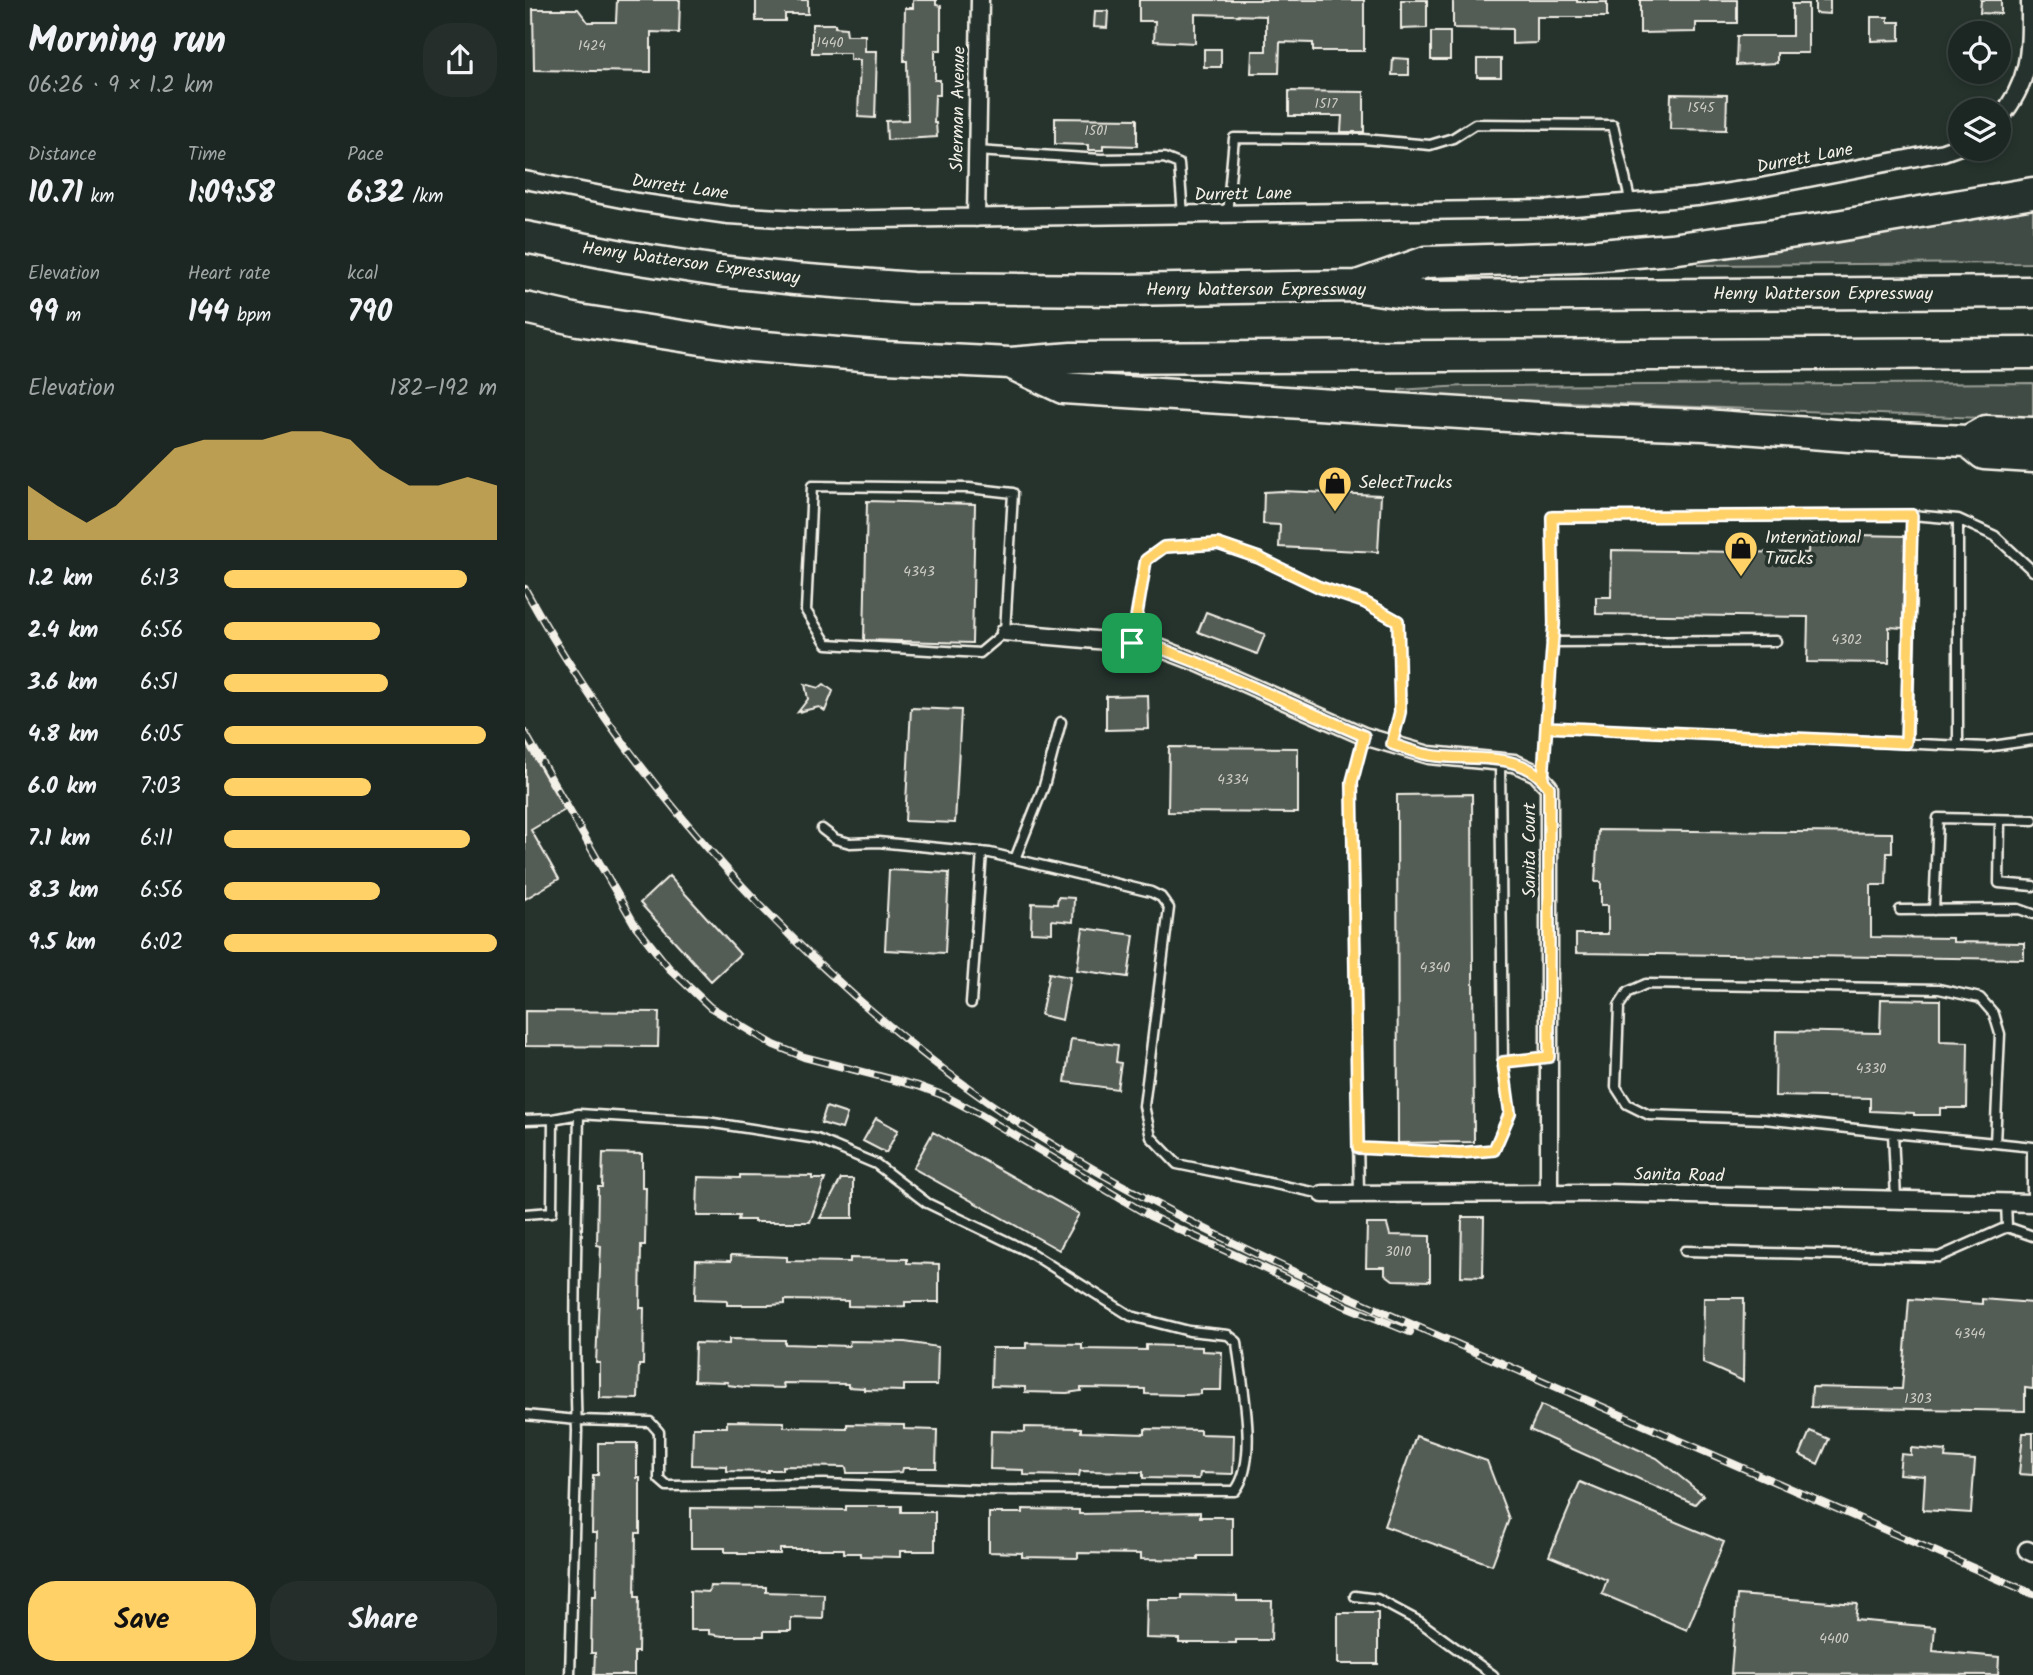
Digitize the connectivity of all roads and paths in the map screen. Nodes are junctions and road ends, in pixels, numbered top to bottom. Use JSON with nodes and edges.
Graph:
{"nodes":[{"id":1,"x":980,"y":0,"type":"edge"},
{"id":2,"x":2030,"y":0,"type":"edge"},
{"id":3,"x":2011,"y":103,"type":"edge"},
{"id":4,"x":1948,"y":150,"type":"edge"},
{"id":5,"x":977,"y":151,"type":"junction"},
{"id":6,"x":525,"y":180,"type":"edge"},
{"id":7,"x":2033,"y":193,"type":"edge"},
{"id":8,"x":1631,"y":204,"type":"junction"},
{"id":9,"x":1183,"y":215,"type":"junction"},
{"id":10,"x":1227,"y":215,"type":"junction"},
{"id":11,"x":976,"y":218,"type":"junction"},
{"id":12,"x":525,"y":237,"type":"edge"},
{"id":13,"x":1355,"y":286,"type":"junction"},
{"id":14,"x":2033,"y":292,"type":"edge"},
{"id":15,"x":525,"y":308,"type":"edge"},
{"id":16,"x":2033,"y":353,"type":"edge"},
{"id":17,"x":1010,"y":363,"type":"junction"},
{"id":18,"x":2033,"y":433,"type":"edge"},
{"id":19,"x":1968,"y":441,"type":"junction"},
{"id":20,"x":2033,"y":457,"type":"edge"},
{"id":21,"x":1912,"y":515,"type":"junction"},
{"id":22,"x":1958,"y":519,"type":"junction"},
{"id":23,"x":2033,"y":571,"type":"edge"},
{"id":24,"x":1005,"y":632,"type":"junction"},
{"id":25,"x":1552,"y":642,"type":"junction"},
{"id":26,"x":1776,"y":642,"type":"dead end"},
{"id":27,"x":1132,"y":643,"type":"junction"},
{"id":28,"x":1061,"y":722,"type":"dead end"},
{"id":29,"x":1546,"y":727,"type":"junction"},
{"id":30,"x":1364,"y":736,"type":"junction"},
{"id":31,"x":2033,"y":740,"type":"edge"},
{"id":32,"x":1906,"y":743,"type":"junction"},
{"id":33,"x":1392,"y":744,"type":"junction"},
{"id":34,"x":1958,"y":746,"type":"junction"},
{"id":35,"x":1500,"y":761,"type":"junction"},
{"id":36,"x":1543,"y":780,"type":"junction"},
{"id":37,"x":2000,"y":820,"type":"junction"},
{"id":38,"x":2033,"y":820,"type":"edge"},
{"id":39,"x":822,"y":829,"type":"dead end"},
{"id":40,"x":982,"y":852,"type":"junction"},
{"id":41,"x":1015,"y":859,"type":"junction"},
{"id":42,"x":2033,"y":886,"type":"edge"},
{"id":43,"x":1900,"y":910,"type":"dead end"},
{"id":44,"x":1934,"y":910,"type":"junction"},
{"id":45,"x":2033,"y":914,"type":"edge"},
{"id":46,"x":971,"y":1003,"type":"dead end"},
{"id":47,"x":1549,"y":1057,"type":"junction"},
{"id":48,"x":1503,"y":1062,"type":"junction"},
{"id":49,"x":579,"y":1114,"type":"junction"},
{"id":50,"x":553,"y":1119,"type":"junction"},
{"id":51,"x":525,"y":1120,"type":"edge"},
{"id":52,"x":1893,"y":1133,"type":"junction"},
{"id":53,"x":1995,"y":1143,"type":"junction"},
{"id":54,"x":2033,"y":1147,"type":"edge"},
{"id":55,"x":1358,"y":1148,"type":"junction"},
{"id":56,"x":1323,"y":1194,"type":"joint"},
{"id":57,"x":1359,"y":1194,"type":"junction"},
{"id":58,"x":1549,"y":1194,"type":"junction"},
{"id":59,"x":1896,"y":1200,"type":"junction"},
{"id":60,"x":2006,"y":1202,"type":"junction"},
{"id":61,"x":2032,"y":1203,"type":"edge"},
{"id":62,"x":525,"y":1214,"type":"edge"},
{"id":63,"x":2007,"y":1227,"type":"junction"},
{"id":64,"x":2033,"y":1236,"type":"edge"},
{"id":65,"x":1685,"y":1251,"type":"dead end"},
{"id":66,"x":525,"y":1415,"type":"edge"},
{"id":67,"x":577,"y":1420,"type":"junction"},
{"id":68,"x":1355,"y":1596,"type":"dead end"},
{"id":69,"x":570,"y":1675,"type":"edge"},
{"id":70,"x":1493,"y":1675,"type":"edge"}],
"edges":[{"from":1,"to":5,"type":"street","name":"Sherman Avenue"},
{"from":2,"to":3,"type":"street"},
{"from":4,"to":8,"type":"street","name":"Durrett Lane"},
{"from":5,"to":9,"type":"lane"},
{"from":5,"to":11,"type":"street","name":"Sherman Avenue"},
{"from":6,"to":11,"type":"street","name":"Durrett Lane"},
{"from":7,"to":13,"type":"highway"},
{"from":8,"to":10,"type":"street","name":"Durrett Lane"},
{"from":8,"to":10,"type":"lane"},
{"from":9,"to":10,"type":"street","name":"Durrett Lane"},
{"from":9,"to":11,"type":"street","name":"Durrett Lane"},
{"from":12,"to":13,"type":"highway","name":"Henry Watterson Expressway"},
{"from":13,"to":14,"type":"highway","name":"Henry Watterson Expressway"},
{"from":15,"to":17,"type":"highway"},
{"from":16,"to":17,"type":"highway"},
{"from":17,"to":19,"type":"highway"},
{"from":18,"to":19,"type":"highway"},
{"from":19,"to":20,"type":"highway"},
{"from":21,"to":22,"type":"lane"},
{"from":21,"to":25,"type":"lane"},
{"from":21,"to":32,"type":"lane"},
{"from":22,"to":23,"type":"lane"},
{"from":22,"to":34,"type":"lane"},
{"from":24,"to":24,"type":"lane"},
{"from":24,"to":27,"type":"street","name":"Sanita Court"},
{"from":25,"to":26,"type":"lane"},
{"from":25,"to":29,"type":"lane"},
{"from":27,"to":30,"type":"street","name":"Sanita Court"},
{"from":27,"to":33,"type":"lane"},
{"from":28,"to":41,"type":"lane"},
{"from":29,"to":32,"type":"lane"},
{"from":29,"to":36,"type":"lane"},
{"from":30,"to":33,"type":"street","name":"Sanita Court"},
{"from":30,"to":55,"type":"lane"},
{"from":31,"to":34,"type":"lane"},
{"from":32,"to":34,"type":"lane"},
{"from":33,"to":35,"type":"street","name":"Sanita Court"},
{"from":35,"to":36,"type":"street","name":"Sanita Court"},
{"from":35,"to":48,"type":"lane"},
{"from":36,"to":47,"type":"street","name":"Sanita Court"},
{"from":37,"to":38,"type":"lane"},
{"from":37,"to":42,"type":"lane"},
{"from":37,"to":44,"type":"lane"},
{"from":39,"to":40,"type":"lane"},
{"from":40,"to":41,"type":"lane"},
{"from":40,"to":46,"type":"lane"},
{"from":41,"to":56,"type":"lane"},
{"from":43,"to":44,"type":"lane"},
{"from":44,"to":45,"type":"lane"},
{"from":47,"to":48,"type":"lane"},
{"from":47,"to":58,"type":"street","name":"Sanita Court"},
{"from":48,"to":55,"type":"lane"},
{"from":49,"to":50,"type":"lane"},
{"from":49,"to":67,"type":"lane"},
{"from":49,"to":67,"type":"lane"},
{"from":50,"to":51,"type":"lane"},
{"from":50,"to":62,"type":"lane"},
{"from":52,"to":53,"type":"lane"},
{"from":52,"to":53,"type":"lane"},
{"from":52,"to":59,"type":"lane"},
{"from":53,"to":54,"type":"lane"},
{"from":54,"to":61,"type":"lane"},
{"from":55,"to":57,"type":"lane"},
{"from":56,"to":57,"type":"street","name":"Sanita Road"},
{"from":57,"to":58,"type":"street","name":"Sanita Road"},
{"from":58,"to":59,"type":"street","name":"Sanita Road"},
{"from":59,"to":60,"type":"street","name":"Sanita Road"},
{"from":60,"to":61,"type":"street","name":"Sanita Road"},
{"from":60,"to":63,"type":"lane"},
{"from":63,"to":64,"type":"lane"},
{"from":63,"to":65,"type":"lane"},
{"from":66,"to":67,"type":"lane"},
{"from":67,"to":69,"type":"lane"},
{"from":68,"to":70,"type":"lane"}]}
